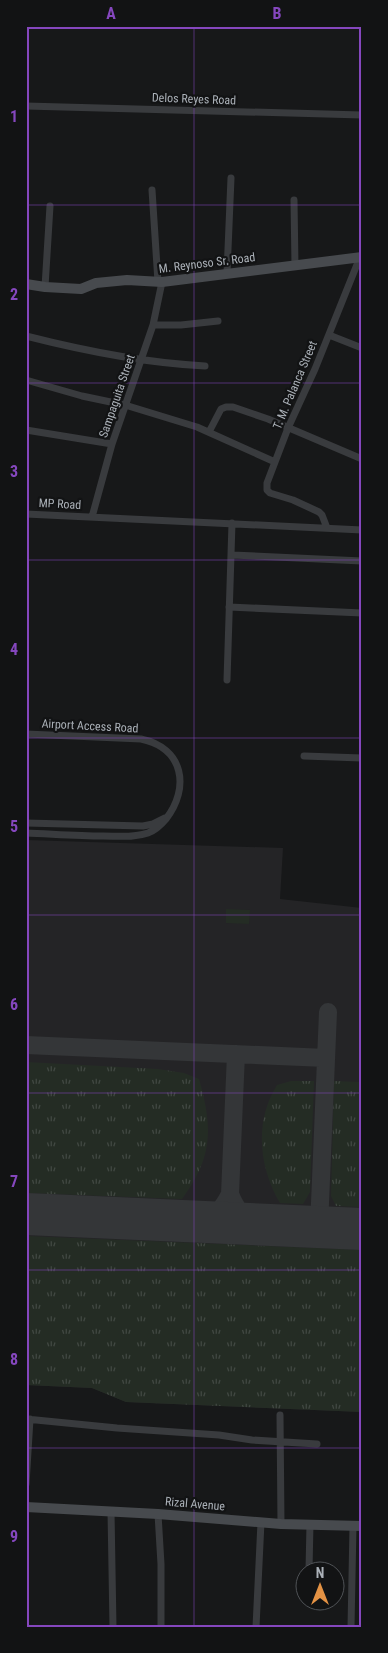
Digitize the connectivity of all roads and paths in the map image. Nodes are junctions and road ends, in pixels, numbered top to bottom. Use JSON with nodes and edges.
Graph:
{"nodes":[{"id":1,"x":26,"y":106,"type":"edge"},
{"id":2,"x":362,"y":115,"type":"edge"},
{"id":3,"x":231,"y":178,"type":"dead end"},
{"id":4,"x":152,"y":190,"type":"dead end"},
{"id":5,"x":294,"y":200,"type":"dead end"},
{"id":6,"x":50,"y":206,"type":"dead end"},
{"id":7,"x":361,"y":257,"type":"edge"},
{"id":8,"x":296,"y":266,"type":"junction"},
{"id":9,"x":227,"y":273,"type":"junction"},
{"id":10,"x":160,"y":282,"type":"junction"},
{"id":11,"x":26,"y":284,"type":"edge"},
{"id":12,"x":44,"y":287,"type":"junction"},
{"id":13,"x":218,"y":321,"type":"dead end"},
{"id":14,"x":153,"y":326,"type":"junction"},
{"id":15,"x":328,"y":335,"type":"junction"},
{"id":16,"x":26,"y":336,"type":"edge"},
{"id":17,"x":362,"y":348,"type":"edge"},
{"id":18,"x":140,"y":360,"type":"junction"},
{"id":19,"x":205,"y":366,"type":"dead end"},
{"id":20,"x":26,"y":380,"type":"edge"},
{"id":21,"x":125,"y":405,"type":"junction"},
{"id":22,"x":288,"y":428,"type":"junction"},
{"id":23,"x":26,"y":430,"type":"edge"},
{"id":24,"x":208,"y":432,"type":"junction"},
{"id":25,"x":112,"y":444,"type":"junction"},
{"id":26,"x":362,"y":459,"type":"edge"},
{"id":27,"x":274,"y":462,"type":"junction"},
{"id":28,"x":26,"y":514,"type":"edge"},
{"id":29,"x":92,"y":517,"type":"junction"},
{"id":30,"x":232,"y":523,"type":"junction"},
{"id":31,"x":327,"y":528,"type":"junction"},
{"id":32,"x":362,"y":530,"type":"edge"},
{"id":33,"x":232,"y":555,"type":"junction"},
{"id":34,"x":362,"y":561,"type":"edge"},
{"id":35,"x":229,"y":607,"type":"junction"},
{"id":36,"x":362,"y":613,"type":"edge"},
{"id":37,"x":227,"y":680,"type":"dead end"},
{"id":38,"x":26,"y":734,"type":"edge"},
{"id":39,"x":304,"y":756,"type":"dead end"},
{"id":40,"x":362,"y":758,"type":"edge"},
{"id":41,"x":167,"y":817,"type":"junction"},
{"id":42,"x":26,"y":823,"type":"edge"},
{"id":43,"x":26,"y":833,"type":"edge"},
{"id":44,"x":280,"y":1415,"type":"dead end"},
{"id":45,"x":28,"y":1419,"type":"edge"},
{"id":46,"x":281,"y":1442,"type":"junction"},
{"id":47,"x":317,"y":1444,"type":"dead end"},
{"id":48,"x":26,"y":1484,"type":"edge"},
{"id":49,"x":26,"y":1507,"type":"edge"},
{"id":50,"x":112,"y":1512,"type":"junction"},
{"id":51,"x":158,"y":1514,"type":"junction"},
{"id":52,"x":261,"y":1522,"type":"junction"},
{"id":53,"x":281,"y":1524,"type":"junction"},
{"id":54,"x":310,"y":1524,"type":"junction"},
{"id":55,"x":358,"y":1526,"type":"edge"},
{"id":56,"x":308,"y":1560,"type":"edge"},
{"id":57,"x":113,"y":1627,"type":"edge"},
{"id":58,"x":161,"y":1627,"type":"edge"},
{"id":59,"x":256,"y":1627,"type":"edge"},
{"id":60,"x":351,"y":1627,"type":"edge"}],
"edges":[{"from":1,"to":2,"type":"street","name":"Delos Reyes Road"},
{"from":3,"to":9,"type":"street"},
{"from":4,"to":10,"type":"street","name":"Sampaguita Street"},
{"from":5,"to":8,"type":"street"},
{"from":6,"to":12,"type":"street"},
{"from":7,"to":8,"type":"street","name":"M. Reynoso Sr. Road"},
{"from":7,"to":15,"type":"street","name":"T. M. Palanca Street"},
{"from":8,"to":9,"type":"street","name":"M. Reynoso Sr. Road"},
{"from":9,"to":10,"type":"street","name":"M. Reynoso Sr. Road"},
{"from":10,"to":12,"type":"street","name":"M. Reynoso Sr. Road"},
{"from":10,"to":14,"type":"street","name":"Sampaguita Street"},
{"from":11,"to":12,"type":"street","name":"M. Reynoso Sr. Road"},
{"from":13,"to":14,"type":"street"},
{"from":14,"to":18,"type":"street","name":"Sampaguita Street"},
{"from":15,"to":17,"type":"street"},
{"from":15,"to":22,"type":"street","name":"T. M. Palanca Street"},
{"from":16,"to":18,"type":"street"},
{"from":18,"to":19,"type":"street"},
{"from":18,"to":21,"type":"street","name":"Sampaguita Street"},
{"from":20,"to":21,"type":"street"},
{"from":21,"to":24,"type":"street"},
{"from":21,"to":25,"type":"street","name":"Sampaguita Street"},
{"from":22,"to":24,"type":"street"},
{"from":22,"to":26,"type":"street"},
{"from":22,"to":27,"type":"street","name":"T. M. Palanca Street"},
{"from":23,"to":25,"type":"street"},
{"from":24,"to":27,"type":"street"},
{"from":25,"to":29,"type":"street","name":"Sampaguita Street"},
{"from":27,"to":31,"type":"street","name":"T. M. Palanca Street"},
{"from":28,"to":29,"type":"street","name":"MP Road"},
{"from":29,"to":30,"type":"street","name":"MP Road"},
{"from":30,"to":31,"type":"street","name":"MP Road"},
{"from":30,"to":33,"type":"street"},
{"from":31,"to":32,"type":"street","name":"MP Road"},
{"from":33,"to":34,"type":"street"},
{"from":33,"to":35,"type":"street"},
{"from":35,"to":36,"type":"street"},
{"from":35,"to":37,"type":"street"},
{"from":38,"to":41,"type":"street","name":"Airport Access Road"},
{"from":39,"to":40,"type":"street"},
{"from":41,"to":42,"type":"street"},
{"from":41,"to":43,"type":"street","name":"Airport Access Road"},
{"from":44,"to":46,"type":"street"},
{"from":45,"to":46,"type":"street"},
{"from":45,"to":48,"type":"street"},
{"from":46,"to":47,"type":"street"},
{"from":46,"to":53,"type":"street"},
{"from":49,"to":50,"type":"street","name":"Rizal Avenue"},
{"from":50,"to":51,"type":"street","name":"Rizal Avenue"},
{"from":50,"to":57,"type":"street"},
{"from":51,"to":52,"type":"street","name":"Rizal Avenue"},
{"from":51,"to":58,"type":"street"},
{"from":52,"to":53,"type":"street","name":"Rizal Avenue"},
{"from":52,"to":59,"type":"street"},
{"from":53,"to":54,"type":"street","name":"Rizal Avenue"},
{"from":54,"to":55,"type":"street","name":"Rizal Avenue"},
{"from":54,"to":56,"type":"street"},
{"from":55,"to":60,"type":"street"}]}
